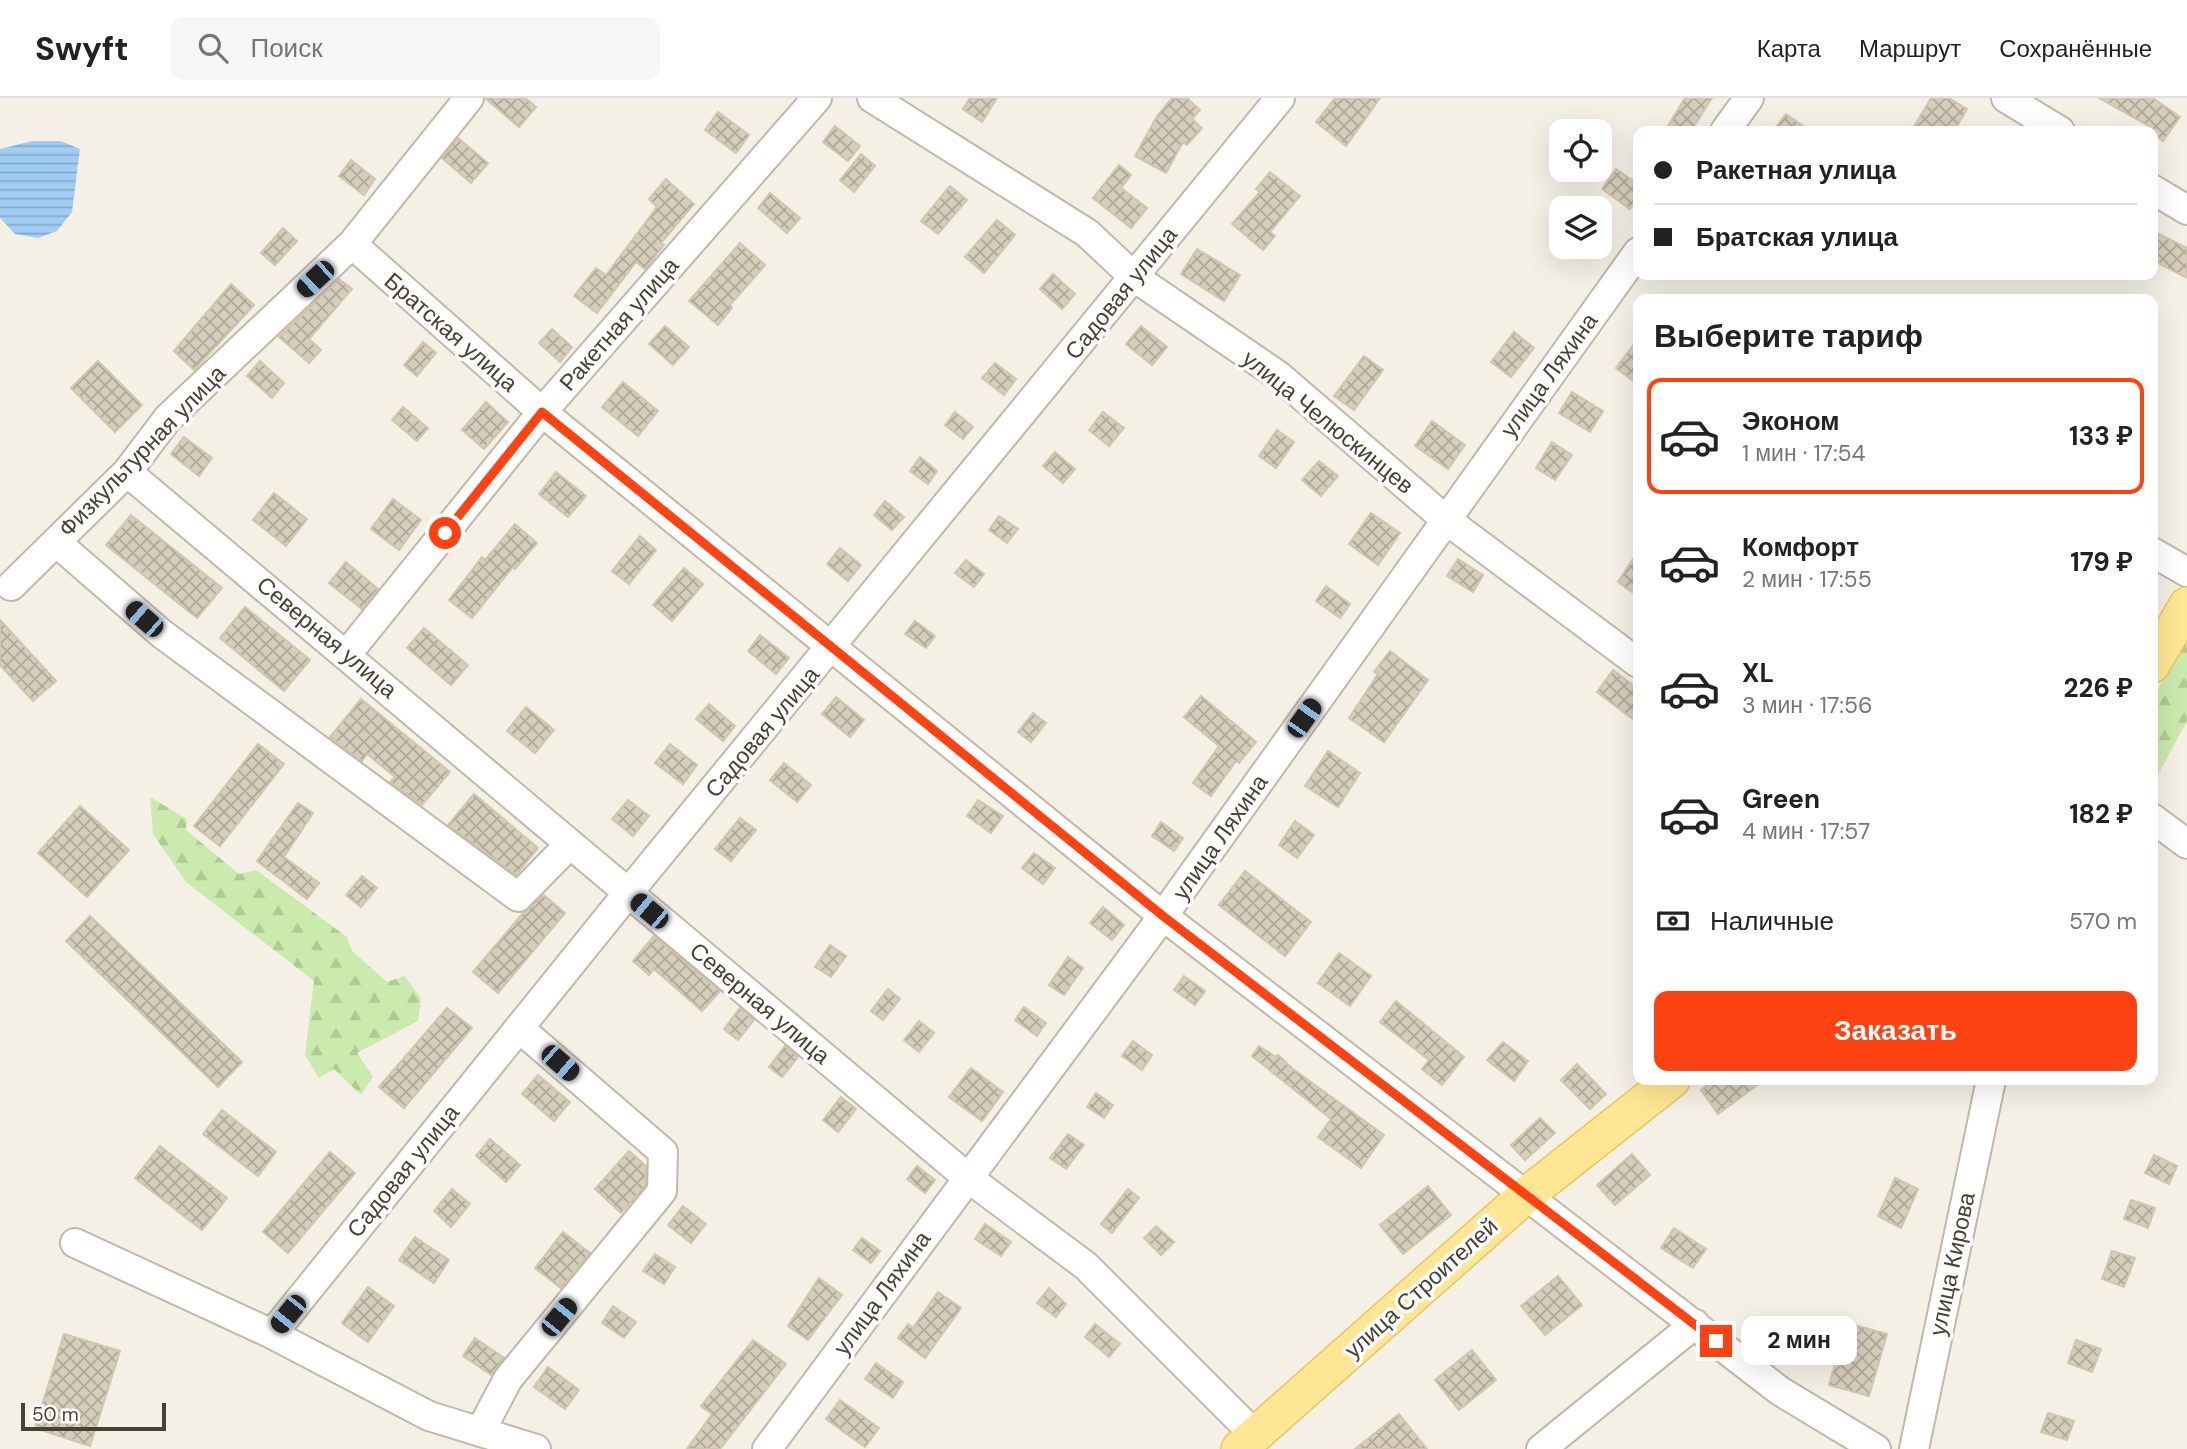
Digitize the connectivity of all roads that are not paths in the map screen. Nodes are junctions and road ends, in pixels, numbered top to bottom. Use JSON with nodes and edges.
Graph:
{"nodes":[{"id":1,"x":469,"y":98,"type":"edge"},
{"id":2,"x":817,"y":98,"type":"edge"},
{"id":3,"x":872,"y":98,"type":"edge"},
{"id":4,"x":1280,"y":98,"type":"edge"},
{"id":5,"x":1749,"y":98,"type":"edge"},
{"id":6,"x":2006,"y":98,"type":"edge"},
{"id":7,"x":1729,"y":126,"type":"edge"},
{"id":8,"x":2052,"y":126,"type":"edge"},
{"id":9,"x":2158,"y":192,"type":"edge"},
{"id":10,"x":2187,"y":210,"type":"edge"},
{"id":11,"x":352,"y":244,"type":"junction"},
{"id":12,"x":1633,"y":259,"type":"edge"},
{"id":13,"x":1134,"y":277,"type":"junction"},
{"id":14,"x":542,"y":412,"type":"junction"},
{"id":15,"x":127,"y":472,"type":"junction"},
{"id":16,"x":1445,"y":519,"type":"junction"},
{"id":17,"x":56,"y":542,"type":"junction"},
{"id":18,"x":2158,"y":555,"type":"edge"},
{"id":19,"x":2187,"y":572,"type":"edge"},
{"id":20,"x":11,"y":586,"type":"dead end"},
{"id":21,"x":2187,"y":605,"type":"edge"},
{"id":22,"x":831,"y":649,"type":"junction"},
{"id":23,"x":347,"y":654,"type":"junction"},
{"id":24,"x":2158,"y":655,"type":"edge"},
{"id":25,"x":1633,"y":659,"type":"edge"},
{"id":26,"x":2158,"y":822,"type":"edge"},
{"id":27,"x":570,"y":844,"type":"junction"},
{"id":28,"x":2187,"y":844,"type":"edge"},
{"id":29,"x":628,"y":893,"type":"junction"},
{"id":30,"x":1163,"y":916,"type":"junction"},
{"id":31,"x":519,"y":1028,"type":"junction"},
{"id":32,"x":1666,"y":1085,"type":"edge"},
{"id":33,"x":1990,"y":1085,"type":"edge"},
{"id":34,"x":967,"y":1177,"type":"junction"},
{"id":35,"x":1525,"y":1196,"type":"junction"},
{"id":36,"x":75,"y":1243,"type":"dead end"},
{"id":37,"x":1695,"y":1324,"type":"junction"},
{"id":38,"x":272,"y":1334,"type":"junction"},
{"id":39,"x":480,"y":1432,"type":"junction"},
{"id":40,"x":1247,"y":1442,"type":"edge"},
{"id":41,"x":537,"y":1449,"type":"edge"},
{"id":42,"x":767,"y":1449,"type":"edge"},
{"id":43,"x":1541,"y":1449,"type":"edge"},
{"id":44,"x":1875,"y":1449,"type":"edge"},
{"id":45,"x":1913,"y":1449,"type":"edge"}],
"edges":[{"from":1,"to":11,"type":"street","name":"Физкультурная улица"},
{"from":2,"to":14,"type":"street","name":"Ракетная улица"},
{"from":3,"to":13,"type":"street","name":"улица Челюскинцев"},
{"from":4,"to":13,"type":"street","name":"Садовая улица"},
{"from":5,"to":7,"type":"street"},
{"from":6,"to":8,"type":"street"},
{"from":9,"to":10,"type":"street"},
{"from":11,"to":14,"type":"street","name":"Братская улица"},
{"from":11,"to":15,"type":"street","name":"Физкультурная улица"},
{"from":12,"to":16,"type":"street","name":"улица Ляхина"},
{"from":13,"to":16,"type":"street","name":"улица Челюскинцев"},
{"from":13,"to":22,"type":"street","name":"Садовая улица"},
{"from":14,"to":22,"type":"street","name":"Братская улица"},
{"from":14,"to":23,"type":"street","name":"Ракетная улица"},
{"from":15,"to":17,"type":"street","name":"Физкультурная улица"},
{"from":15,"to":23,"type":"street","name":"Северная улица"},
{"from":16,"to":25,"type":"street","name":"улица Челюскинцев"},
{"from":16,"to":30,"type":"street","name":"улица Ляхина"},
{"from":17,"to":20,"type":"street","name":"Физкультурная улица"},
{"from":17,"to":27,"type":"street"},
{"from":18,"to":19,"type":"street"},
{"from":21,"to":24,"type":"main road"},
{"from":22,"to":29,"type":"street","name":"Садовая улица"},
{"from":22,"to":30,"type":"street","name":"Братская улица"},
{"from":23,"to":27,"type":"street","name":"Северная улица"},
{"from":26,"to":28,"type":"street"},
{"from":27,"to":29,"type":"street","name":"Северная улица"},
{"from":29,"to":31,"type":"street","name":"Садовая улица"},
{"from":29,"to":34,"type":"street","name":"Северная улица"},
{"from":30,"to":34,"type":"street","name":"улица Ляхина"},
{"from":30,"to":35,"type":"street","name":"Братская улица"},
{"from":31,"to":38,"type":"street","name":"Садовая улица"},
{"from":31,"to":39,"type":"street"},
{"from":32,"to":35,"type":"main road","name":"улица Строителей"},
{"from":33,"to":45,"type":"street","name":"улица Кирова"},
{"from":34,"to":40,"type":"street","name":"Северная улица"},
{"from":34,"to":42,"type":"street","name":"улица Ляхина"},
{"from":35,"to":37,"type":"street","name":"Братская улица"},
{"from":35,"to":40,"type":"main road","name":"улица Строителей"},
{"from":36,"to":38,"type":"street"},
{"from":37,"to":43,"type":"street"},
{"from":37,"to":44,"type":"street","name":"Братская улица"},
{"from":38,"to":39,"type":"street"},
{"from":39,"to":41,"type":"street"}]}
